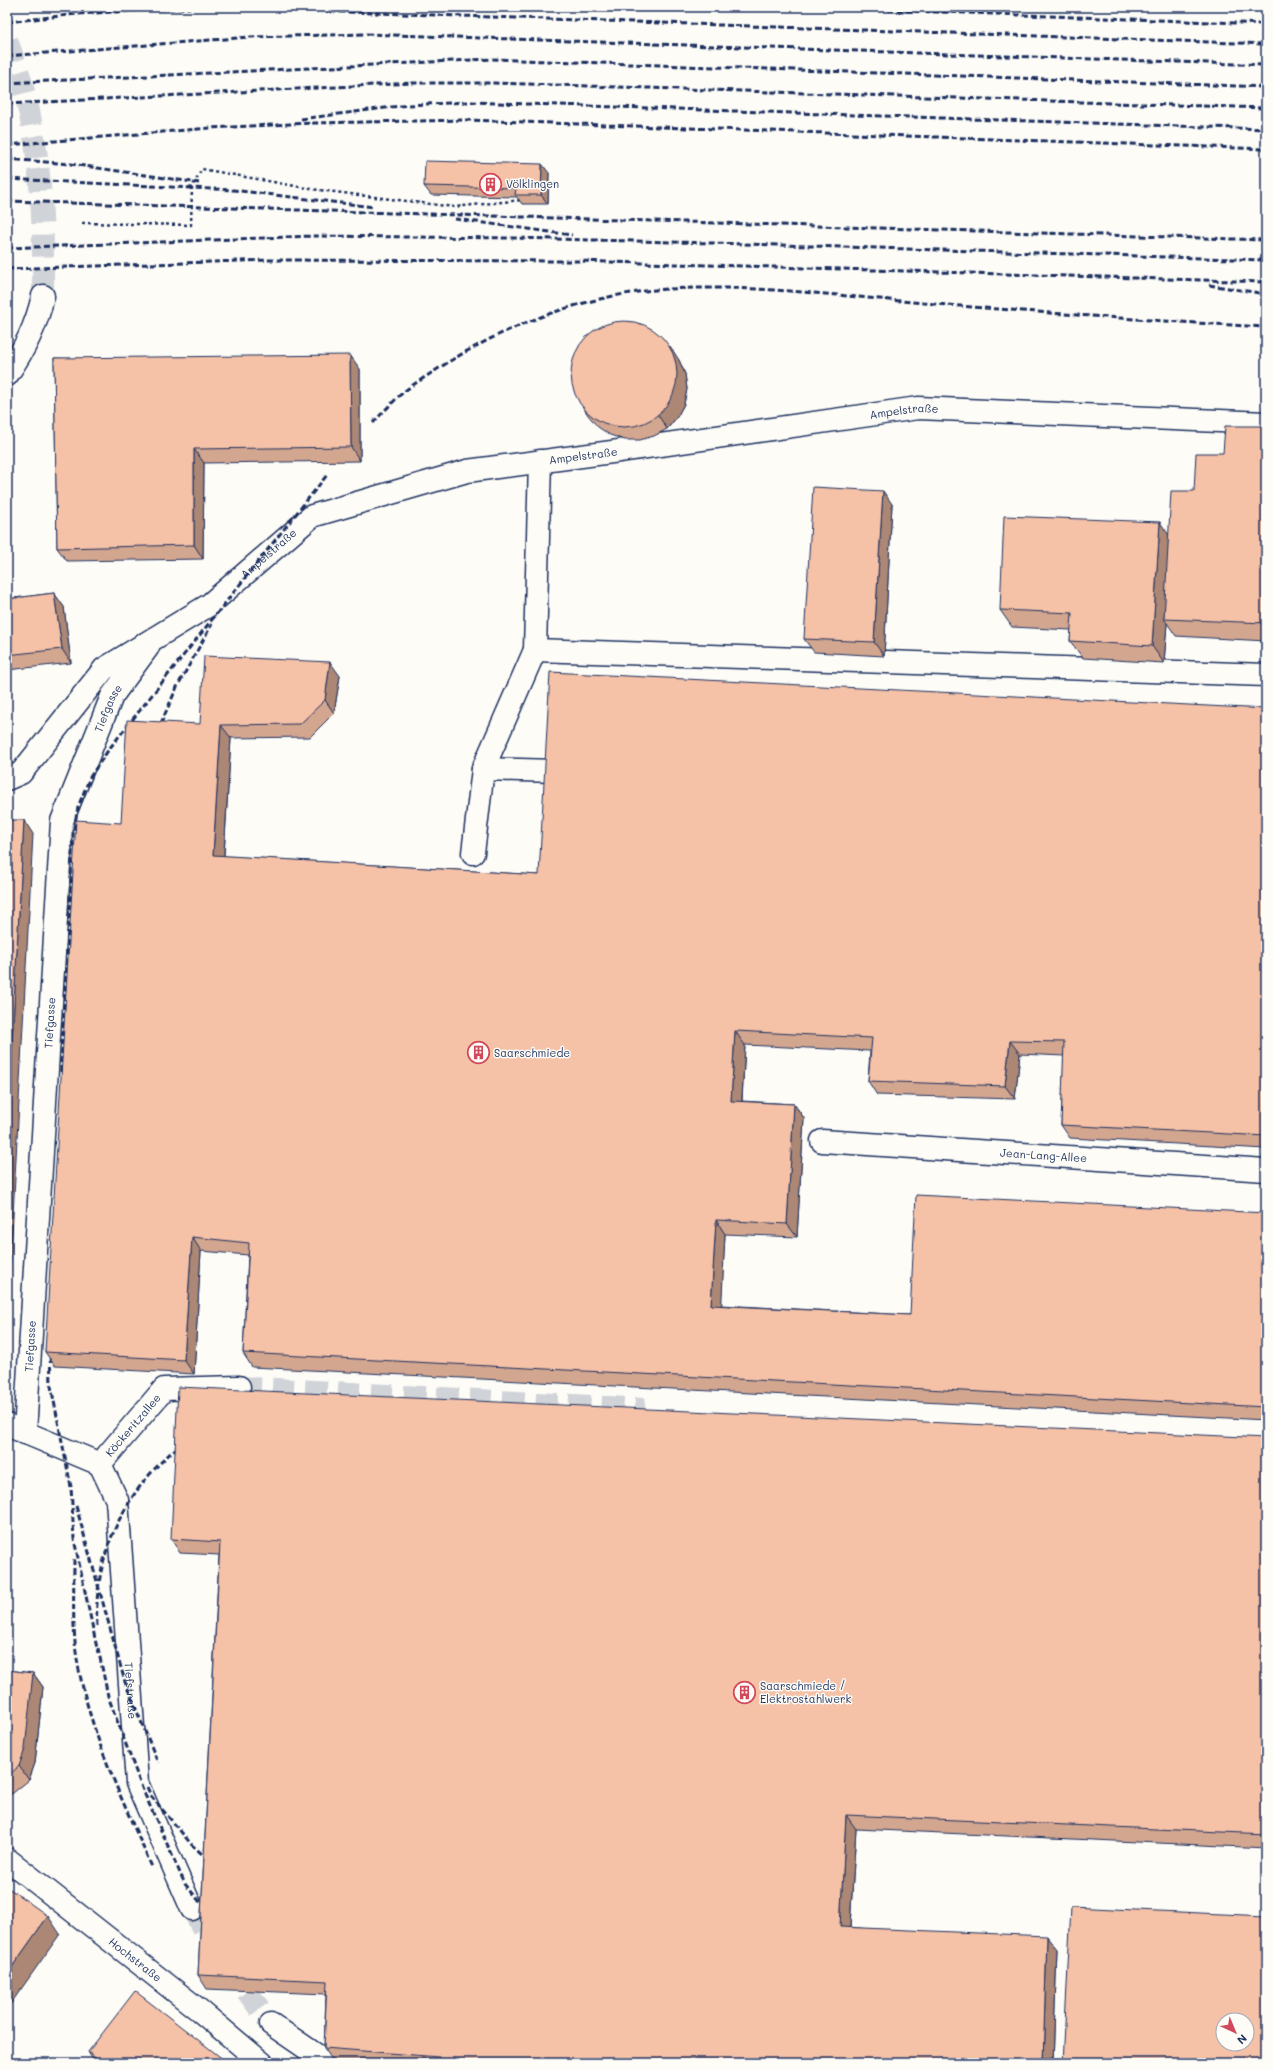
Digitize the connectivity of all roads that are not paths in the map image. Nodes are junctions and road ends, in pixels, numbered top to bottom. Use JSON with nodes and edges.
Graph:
{"nodes":[{"id":1,"x":43,"y":296,"type":"tunnel mouth"},
{"id":2,"x":7,"y":375,"type":"edge"},
{"id":3,"x":1266,"y":424,"type":"edge"},
{"id":4,"x":540,"y":461,"type":"junction"},
{"id":5,"x":155,"y":637,"type":"junction"},
{"id":6,"x":535,"y":650,"type":"junction"},
{"id":7,"x":1266,"y":675,"type":"edge"},
{"id":8,"x":483,"y":769,"type":"junction"},
{"id":9,"x":555,"y":770,"type":"edge"},
{"id":10,"x":7,"y":779,"type":"edge"},
{"id":11,"x":473,"y":853,"type":"dead end"},
{"id":12,"x":822,"y":1141,"type":"dead end"},
{"id":13,"x":1266,"y":1170,"type":"edge"},
{"id":14,"x":238,"y":1387,"type":"tunnel mouth"},
{"id":15,"x":16,"y":1429,"type":"edge"},
{"id":16,"x":100,"y":1464,"type":"junction"},
{"id":17,"x":7,"y":1859,"type":"edge"},
{"id":18,"x":192,"y":1909,"type":"tunnel mouth"},
{"id":19,"x":271,"y":2024,"type":"tunnel mouth"},
{"id":20,"x":262,"y":2063,"type":"edge"},
{"id":21,"x":328,"y":2063,"type":"edge"}],
"edges":[{"from":1,"to":2,"type":"main road"},
{"from":3,"to":4,"type":"main road","name":"Ampelstraße"},
{"from":4,"to":5,"type":"main road","name":"Ampelstraße"},
{"from":4,"to":6,"type":"main road"},
{"from":5,"to":10,"type":"main road","name":"Ampelstraße"},
{"from":5,"to":15,"type":"main road","name":"Tiefgasse"},
{"from":6,"to":7,"type":"main road"},
{"from":6,"to":8,"type":"main road"},
{"from":8,"to":9,"type":"main road"},
{"from":8,"to":11,"type":"main road"},
{"from":12,"to":13,"type":"main road","name":"Jean-Lang-Allee"},
{"from":14,"to":16,"type":"main road","name":"Köckeritzallee"},
{"from":15,"to":16,"type":"main road"},
{"from":16,"to":18,"type":"main road","name":"Tiefstraße"},
{"from":17,"to":20,"type":"main road","name":"Hochstraße"},
{"from":19,"to":21,"type":"main road"}]}
